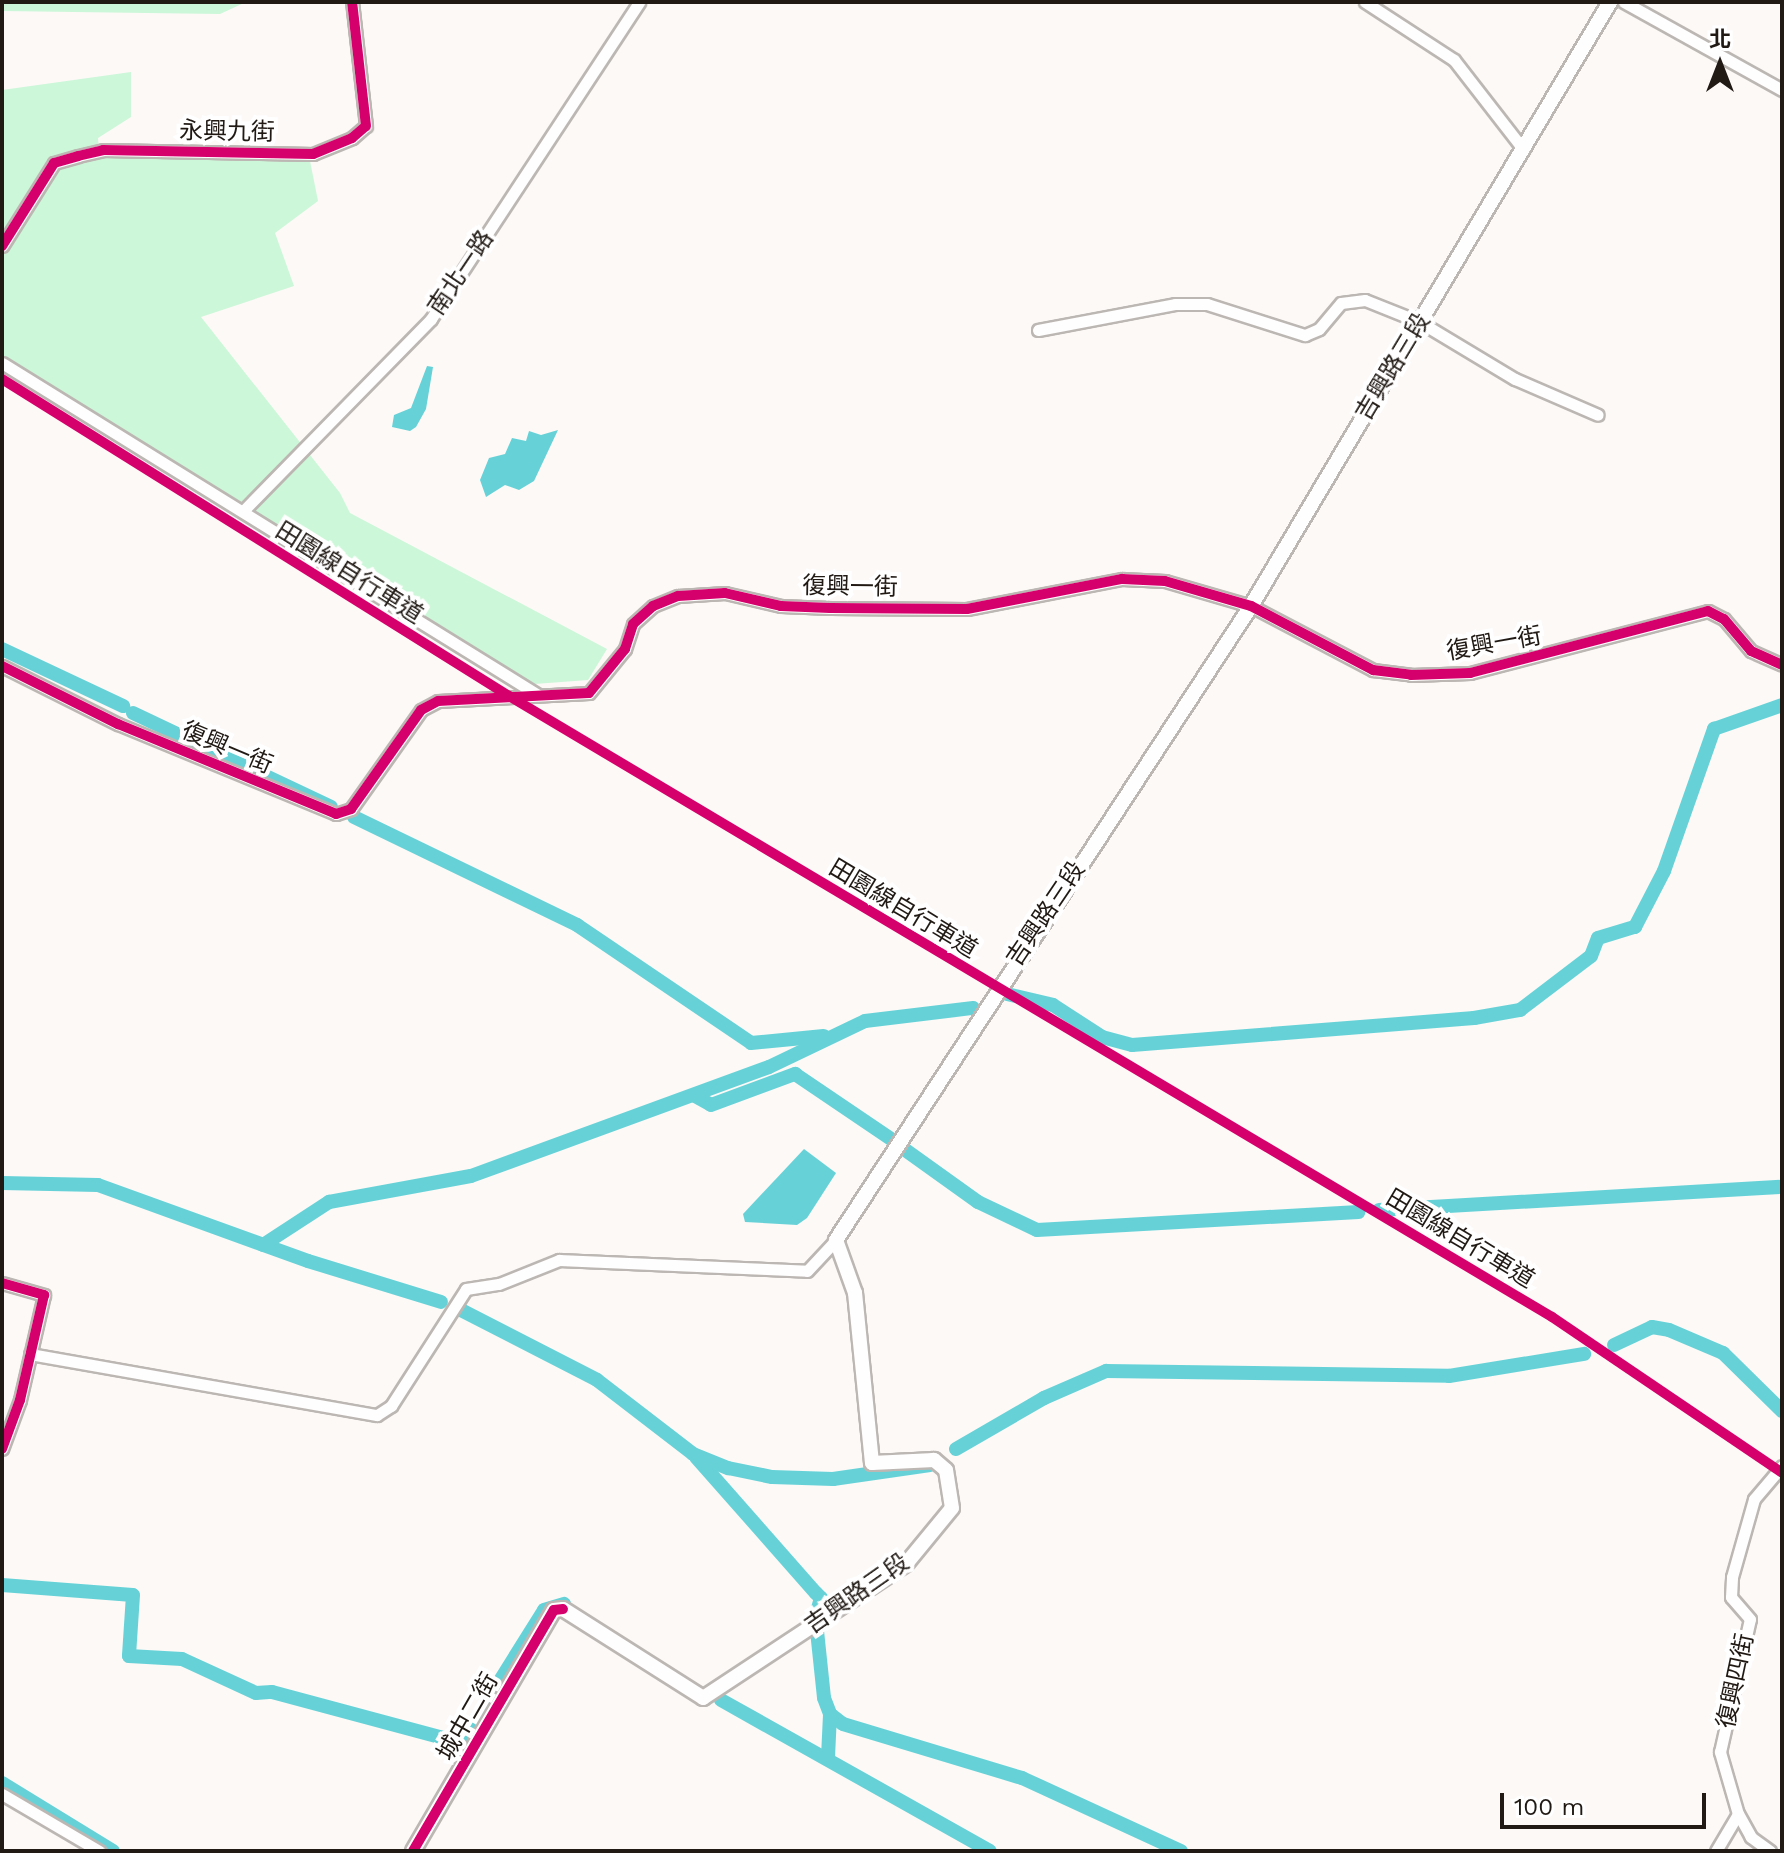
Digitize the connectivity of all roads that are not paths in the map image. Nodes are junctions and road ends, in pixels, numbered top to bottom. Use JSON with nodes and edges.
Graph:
{"nodes":[{"id":1,"x":352,"y":2,"type":"edge"},
{"id":2,"x":639,"y":2,"type":"edge"},
{"id":3,"x":1365,"y":2,"type":"edge"},
{"id":4,"x":1610,"y":2,"type":"edge"},
{"id":5,"x":1624,"y":2,"type":"edge"},
{"id":6,"x":1782,"y":90,"type":"edge"},
{"id":7,"x":1523,"y":149,"type":"junction"},
{"id":8,"x":2,"y":246,"type":"edge"},
{"id":9,"x":1420,"y":322,"type":"junction"},
{"id":10,"x":1038,"y":330,"type":"dead end"},
{"id":11,"x":2,"y":363,"type":"edge"},
{"id":12,"x":1598,"y":415,"type":"dead end"},
{"id":13,"x":243,"y":511,"type":"junction"},
{"id":14,"x":1251,"y":606,"type":"junction"},
{"id":15,"x":1782,"y":665,"type":"edge"},
{"id":16,"x":2,"y":666,"type":"edge"},
{"id":17,"x":538,"y":695,"type":"junction"},
{"id":18,"x":836,"y":1240,"type":"junction"},
{"id":19,"x":2,"y":1283,"type":"edge"},
{"id":20,"x":30,"y":1354,"type":"junction"},
{"id":21,"x":2,"y":1449,"type":"edge"},
{"id":22,"x":1782,"y":1466,"type":"edge"},
{"id":23,"x":563,"y":1609,"type":"joint"},
{"id":24,"x":2,"y":1794,"type":"edge"},
{"id":25,"x":1738,"y":1814,"type":"junction"},
{"id":26,"x":99,"y":1851,"type":"edge"},
{"id":27,"x":413,"y":1851,"type":"edge"},
{"id":28,"x":1716,"y":1851,"type":"edge"},
{"id":29,"x":1770,"y":1851,"type":"edge"}],
"edges":[{"from":1,"to":8,"type":"street","name":"永興九街"},
{"from":2,"to":13,"type":"street","name":"南北一路"},
{"from":3,"to":7,"type":"street"},
{"from":4,"to":7,"type":"street","name":"吉興路三段"},
{"from":5,"to":6,"type":"street"},
{"from":7,"to":9,"type":"street","name":"吉興路三段"},
{"from":9,"to":10,"type":"street"},
{"from":9,"to":12,"type":"street"},
{"from":9,"to":14,"type":"street","name":"吉興路三段"},
{"from":11,"to":13,"type":"street"},
{"from":13,"to":17,"type":"street"},
{"from":14,"to":15,"type":"street","name":"復興一街"},
{"from":14,"to":17,"type":"street","name":"復興一街"},
{"from":14,"to":18,"type":"street","name":"吉興路三段"},
{"from":16,"to":17,"type":"street","name":"復興一街"},
{"from":18,"to":20,"type":"street"},
{"from":18,"to":23,"type":"street","name":"吉興路三段"},
{"from":19,"to":20,"type":"street"},
{"from":20,"to":21,"type":"street"},
{"from":22,"to":25,"type":"street","name":"復興四街"},
{"from":23,"to":27,"type":"street","name":"城中二街"},
{"from":24,"to":26,"type":"street"},
{"from":25,"to":28,"type":"street"},
{"from":25,"to":29,"type":"street","name":"復興四街"}]}
